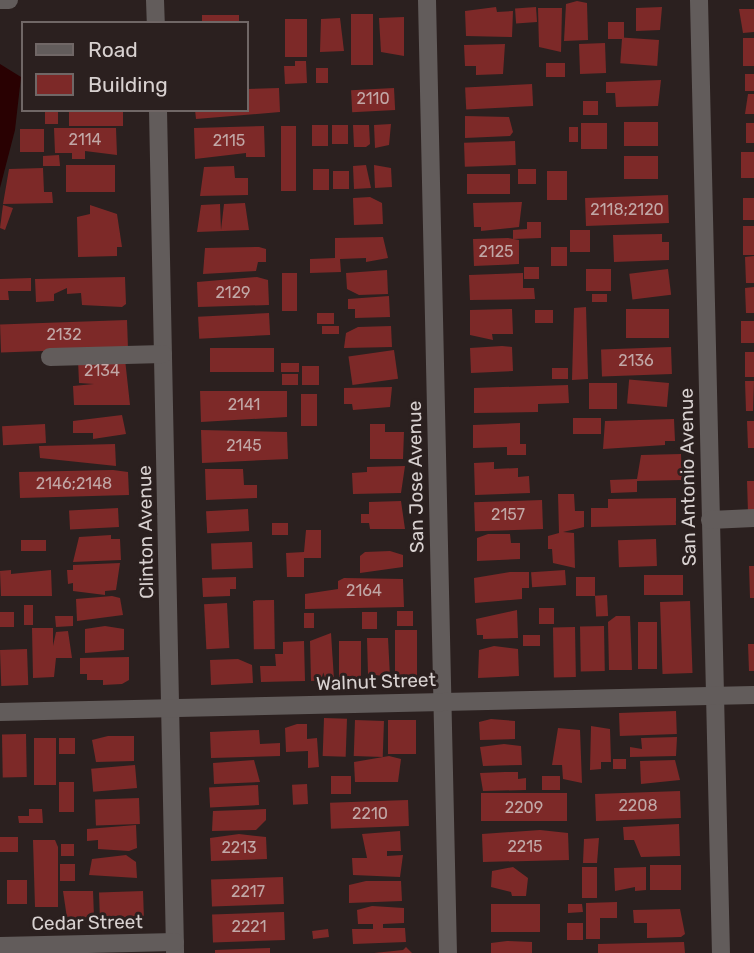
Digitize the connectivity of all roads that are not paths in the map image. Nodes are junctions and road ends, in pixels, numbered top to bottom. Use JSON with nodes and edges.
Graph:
{"nodes":[{"id":1,"x":0,"y":0,"type":"edge"},
{"id":2,"x":9,"y":0,"type":"edge"},
{"id":3,"x":155,"y":0,"type":"edge"},
{"id":4,"x":427,"y":0,"type":"edge"},
{"id":5,"x":699,"y":0,"type":"edge"},
{"id":6,"x":156,"y":21,"type":"edge"},
{"id":7,"x":158,"y":112,"type":"edge"},
{"id":8,"x":163,"y":354,"type":"junction"},
{"id":9,"x":51,"y":357,"type":"dead end"},
{"id":10,"x":754,"y":518,"type":"edge"},
{"id":11,"x":710,"y":520,"type":"junction"},
{"id":12,"x":754,"y":695,"type":"edge"},
{"id":13,"x":715,"y":696,"type":"junction"},
{"id":14,"x":442,"y":701,"type":"junction"},
{"id":15,"x":171,"y":708,"type":"junction"},
{"id":16,"x":0,"y":712,"type":"edge"},
{"id":17,"x":0,"y":946,"type":"edge"},
{"id":18,"x":175,"y":947,"type":"edge"},
{"id":19,"x":448,"y":953,"type":"edge"},
{"id":20,"x":721,"y":953,"type":"edge"}],
"edges":[{"from":1,"to":2,"type":"street"},
{"from":3,"to":6,"type":"street"},
{"from":4,"to":14,"type":"street","name":"San Jose Avenue"},
{"from":5,"to":11,"type":"street","name":"San Antonio Avenue"},
{"from":7,"to":8,"type":"street","name":"Clinton Avenue"},
{"from":8,"to":9,"type":"street"},
{"from":8,"to":15,"type":"street","name":"Clinton Avenue"},
{"from":10,"to":11,"type":"street"},
{"from":11,"to":13,"type":"street","name":"San Antonio Avenue"},
{"from":12,"to":13,"type":"street","name":"Walnut Street"},
{"from":13,"to":14,"type":"street","name":"Walnut Street"},
{"from":13,"to":20,"type":"street","name":"San Antonio Avenue"},
{"from":14,"to":15,"type":"street","name":"Walnut Street"},
{"from":14,"to":19,"type":"street","name":"San Jose Avenue"},
{"from":15,"to":16,"type":"street","name":"Walnut Street"},
{"from":15,"to":18,"type":"street","name":"Clinton Avenue"},
{"from":17,"to":18,"type":"street","name":"Cedar Street"}]}
